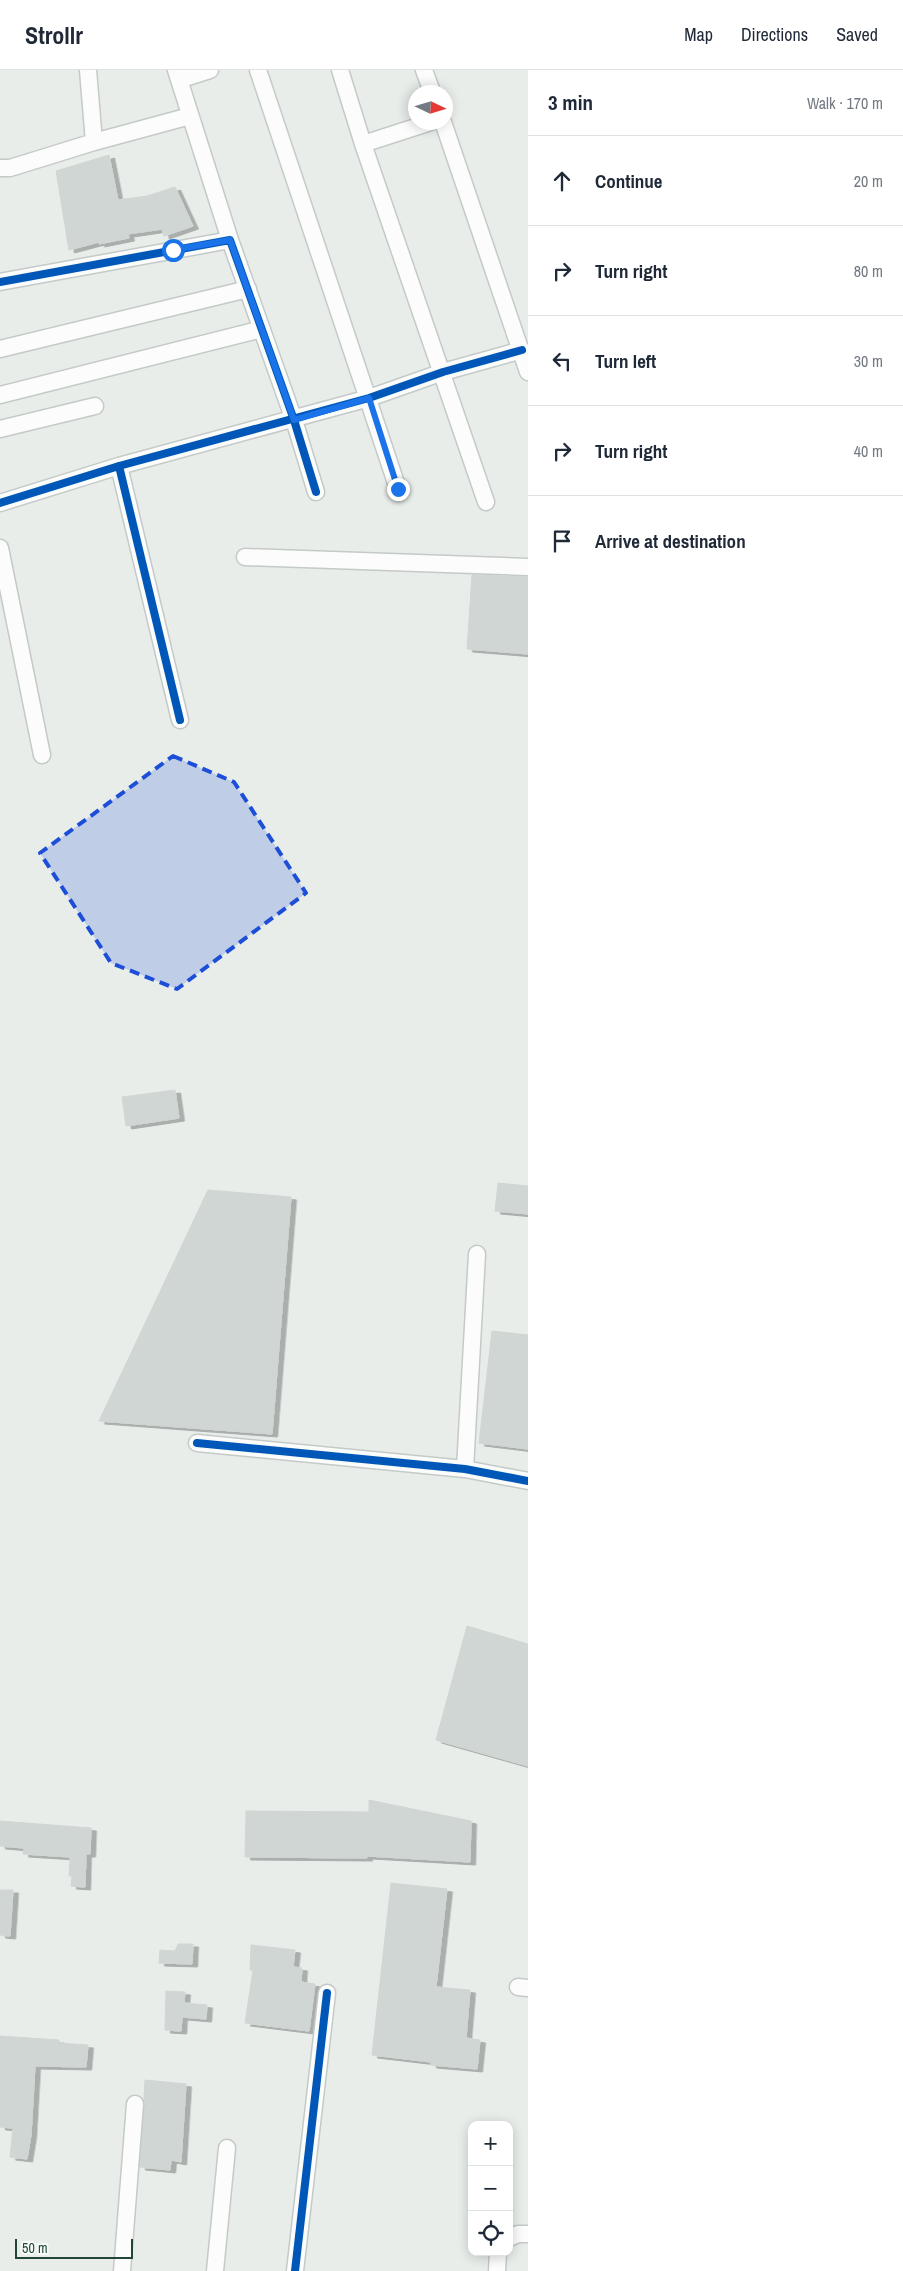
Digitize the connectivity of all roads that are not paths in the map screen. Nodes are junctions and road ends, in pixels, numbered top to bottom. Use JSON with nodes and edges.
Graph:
{"nodes":[{"id":1,"x":88,"y":70,"type":"edge"},
{"id":2,"x":210,"y":70,"type":"edge"},
{"id":3,"x":258,"y":70,"type":"edge"},
{"id":4,"x":340,"y":70,"type":"edge"},
{"id":5,"x":424,"y":70,"type":"edge"},
{"id":6,"x":178,"y":75,"type":"edge"},
{"id":7,"x":429,"y":85,"type":"edge"},
{"id":8,"x":190,"y":116,"type":"junction"},
{"id":9,"x":408,"y":129,"type":"edge"},
{"id":10,"x":446,"y":130,"type":"edge"},
{"id":11,"x":94,"y":142,"type":"junction"},
{"id":12,"x":363,"y":144,"type":"junction"},
{"id":13,"x":0,"y":168,"type":"edge"},
{"id":14,"x":230,"y":240,"type":"junction"},
{"id":15,"x":0,"y":282,"type":"edge"},
{"id":16,"x":248,"y":289,"type":"junction"},
{"id":17,"x":262,"y":329,"type":"junction"},
{"id":18,"x":0,"y":349,"type":"edge"},
{"id":19,"x":522,"y":350,"type":"junction"},
{"id":20,"x":443,"y":372,"type":"junction"},
{"id":21,"x":528,"y":372,"type":"edge"},
{"id":22,"x":0,"y":395,"type":"edge"},
{"id":23,"x":369,"y":398,"type":"junction"},
{"id":24,"x":95,"y":406,"type":"dead end"},
{"id":25,"x":294,"y":420,"type":"junction"},
{"id":26,"x":0,"y":429,"type":"edge"},
{"id":27,"x":119,"y":466,"type":"junction"},
{"id":28,"x":398,"y":489,"type":"dead end"},
{"id":29,"x":316,"y":492,"type":"dead end"},
{"id":30,"x":486,"y":502,"type":"dead end"},
{"id":31,"x":0,"y":503,"type":"edge"},
{"id":32,"x":0,"y":548,"type":"edge"},
{"id":33,"x":245,"y":557,"type":"dead end"},
{"id":34,"x":528,"y":567,"type":"edge"},
{"id":35,"x":180,"y":720,"type":"dead end"},
{"id":36,"x":42,"y":755,"type":"dead end"},
{"id":37,"x":477,"y":1254,"type":"dead end"},
{"id":38,"x":197,"y":1443,"type":"dead end"},
{"id":39,"x":465,"y":1469,"type":"junction"},
{"id":40,"x":528,"y":1481,"type":"edge"},
{"id":41,"x":327,"y":1992,"type":"dead end"},
{"id":42,"x":135,"y":2104,"type":"dead end"},
{"id":43,"x":227,"y":2148,"type":"dead end"},
{"id":44,"x":528,"y":2234,"type":"edge"},
{"id":45,"x":513,"y":2236,"type":"edge"},
{"id":46,"x":498,"y":2256,"type":"edge"},
{"id":47,"x":122,"y":2271,"type":"edge"},
{"id":48,"x":215,"y":2271,"type":"edge"},
{"id":49,"x":295,"y":2271,"type":"edge"},
{"id":50,"x":497,"y":2271,"type":"edge"}],
"edges":[{"from":1,"to":11,"type":"street"},
{"from":2,"to":6,"type":"street"},
{"from":3,"to":23,"type":"street"},
{"from":4,"to":12,"type":"street"},
{"from":5,"to":7,"type":"street"},
{"from":6,"to":8,"type":"street"},
{"from":8,"to":11,"type":"street"},
{"from":8,"to":14,"type":"street"},
{"from":9,"to":12,"type":"street"},
{"from":10,"to":19,"type":"street"},
{"from":11,"to":13,"type":"street"},
{"from":12,"to":20,"type":"street"},
{"from":14,"to":15,"type":"street"},
{"from":14,"to":16,"type":"street"},
{"from":16,"to":17,"type":"street"},
{"from":16,"to":18,"type":"street"},
{"from":17,"to":22,"type":"street"},
{"from":17,"to":25,"type":"street"},
{"from":19,"to":20,"type":"street"},
{"from":19,"to":21,"type":"street"},
{"from":20,"to":23,"type":"street"},
{"from":20,"to":30,"type":"street"},
{"from":23,"to":25,"type":"street"},
{"from":23,"to":28,"type":"street"},
{"from":24,"to":26,"type":"street"},
{"from":25,"to":27,"type":"street"},
{"from":25,"to":29,"type":"street"},
{"from":27,"to":31,"type":"street"},
{"from":27,"to":35,"type":"street"},
{"from":32,"to":36,"type":"street"},
{"from":33,"to":34,"type":"street"},
{"from":37,"to":39,"type":"street"},
{"from":38,"to":39,"type":"street"},
{"from":39,"to":40,"type":"street"},
{"from":41,"to":49,"type":"street"},
{"from":42,"to":47,"type":"street"},
{"from":43,"to":48,"type":"street"},
{"from":44,"to":45,"type":"street"},
{"from":46,"to":50,"type":"street"}]}
